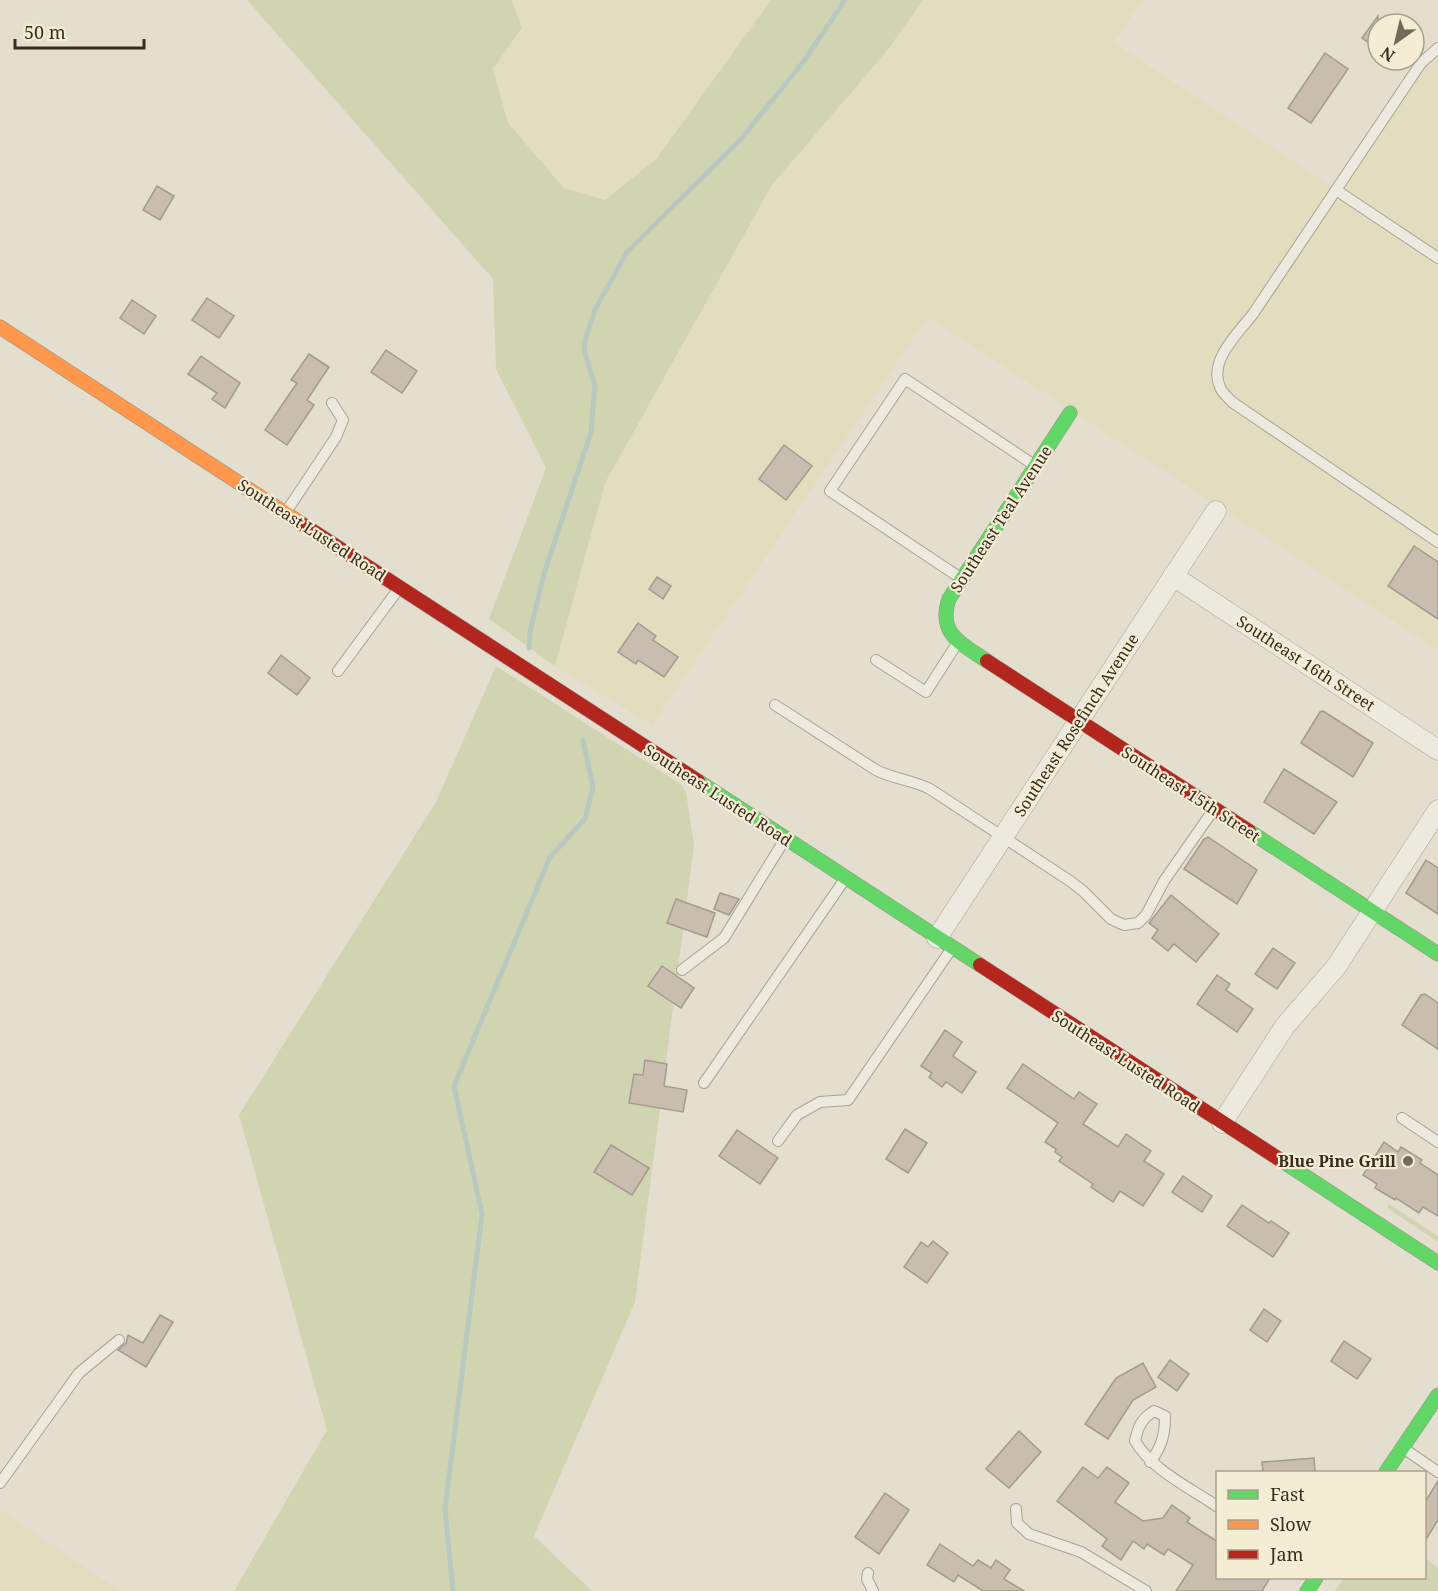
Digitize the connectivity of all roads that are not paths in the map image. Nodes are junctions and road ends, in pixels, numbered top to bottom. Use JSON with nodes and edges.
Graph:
{"nodes":[{"id":1,"x":1438,"y":48,"type":"edge"},
{"id":2,"x":1336,"y":190,"type":"junction"},
{"id":3,"x":1438,"y":258,"type":"edge"},
{"id":4,"x":0,"y":327,"type":"edge"},
{"id":5,"x":332,"y":403,"type":"dead end"},
{"id":6,"x":1070,"y":413,"type":"dead end"},
{"id":7,"x":1036,"y":466,"type":"junction"},
{"id":8,"x":286,"y":512,"type":"junction"},
{"id":9,"x":1216,"y":512,"type":"dead end"},
{"id":10,"x":1438,"y":542,"type":"edge"},
{"id":11,"x":1173,"y":576,"type":"junction"},
{"id":12,"x":962,"y":579,"type":"junction"},
{"id":13,"x":400,"y":587,"type":"junction"},
{"id":14,"x":947,"y":629,"type":"joint"},
{"id":15,"x":958,"y":642,"type":"junction"},
{"id":16,"x":876,"y":660,"type":"dead end"},
{"id":17,"x":338,"y":671,"type":"dead end"},
{"id":18,"x":775,"y":705,"type":"dead end"},
{"id":19,"x":1078,"y":721,"type":"junction"},
{"id":20,"x":1438,"y":750,"type":"edge"},
{"id":21,"x":1214,"y":809,"type":"junction"},
{"id":22,"x":1438,"y":810,"type":"edge"},
{"id":23,"x":1003,"y":837,"type":"junction"},
{"id":24,"x":785,"y":839,"type":"junction"},
{"id":25,"x":846,"y":879,"type":"junction"},
{"id":26,"x":1372,"y":911,"type":"junction"},
{"id":27,"x":944,"y":943,"type":"junction"},
{"id":28,"x":1438,"y":954,"type":"edge"},
{"id":29,"x":682,"y":970,"type":"dead end"},
{"id":30,"x":704,"y":1083,"type":"dead end"},
{"id":31,"x":1402,"y":1118,"type":"dead end"},
{"id":32,"x":1222,"y":1123,"type":"junction"},
{"id":33,"x":778,"y":1141,"type":"dead end"},
{"id":34,"x":1438,"y":1142,"type":"edge"},
{"id":35,"x":1438,"y":1263,"type":"edge"},
{"id":36,"x":118,"y":1340,"type":"dead end"},
{"id":37,"x":1438,"y":1395,"type":"edge"},
{"id":38,"x":1403,"y":1448,"type":"junction"},
{"id":39,"x":1150,"y":1462,"type":"dead end"},
{"id":40,"x":1387,"y":1471,"type":"edge"},
{"id":41,"x":1438,"y":1472,"type":"edge"},
{"id":42,"x":0,"y":1483,"type":"edge"},
{"id":43,"x":1216,"y":1505,"type":"edge"},
{"id":44,"x":1016,"y":1509,"type":"dead end"},
{"id":45,"x":868,"y":1572,"type":"dead end"},
{"id":46,"x":873,"y":1591,"type":"edge"},
{"id":47,"x":1146,"y":1591,"type":"edge"}],
"edges":[{"from":1,"to":2,"type":"lane"},
{"from":2,"to":3,"type":"lane"},
{"from":2,"to":10,"type":"lane"},
{"from":4,"to":8,"type":"main road","name":"Southeast Lusted Road"},
{"from":5,"to":8,"type":"lane"},
{"from":6,"to":7,"type":"main road","name":"Southeast Teal Avenue"},
{"from":7,"to":12,"type":"main road","name":"Southeast Teal Avenue"},
{"from":7,"to":12,"type":"lane"},
{"from":8,"to":13,"type":"main road","name":"Southeast Lusted Road"},
{"from":9,"to":11,"type":"street","name":"Southeast Rosefinch Avenue"},
{"from":11,"to":19,"type":"street","name":"Southeast Rosefinch Avenue"},
{"from":11,"to":20,"type":"street","name":"Southeast 16th Street"},
{"from":12,"to":14,"type":"main road","name":"Southeast Teal Avenue"},
{"from":13,"to":17,"type":"lane"},
{"from":13,"to":24,"type":"main road","name":"Southeast Lusted Road"},
{"from":14,"to":15,"type":"main road","name":"Southeast 15th Street"},
{"from":15,"to":16,"type":"lane"},
{"from":15,"to":19,"type":"main road","name":"Southeast 15th Street"},
{"from":18,"to":23,"type":"lane"},
{"from":19,"to":21,"type":"main road","name":"Southeast 15th Street"},
{"from":19,"to":23,"type":"street","name":"Southeast Rosefinch Avenue"},
{"from":21,"to":23,"type":"lane"},
{"from":21,"to":26,"type":"main road","name":"Southeast 15th Street"},
{"from":22,"to":26,"type":"street"},
{"from":23,"to":27,"type":"street","name":"Southeast Rosefinch Avenue"},
{"from":24,"to":25,"type":"main road","name":"Southeast Lusted Road"},
{"from":24,"to":29,"type":"lane"},
{"from":25,"to":27,"type":"main road","name":"Southeast Lusted Road"},
{"from":25,"to":30,"type":"lane"},
{"from":26,"to":28,"type":"main road","name":"Southeast 15th Street"},
{"from":26,"to":32,"type":"street"},
{"from":27,"to":32,"type":"main road","name":"Southeast Lusted Road"},
{"from":27,"to":33,"type":"lane"},
{"from":31,"to":34,"type":"lane"},
{"from":32,"to":35,"type":"main road","name":"Southeast Lusted Road"},
{"from":36,"to":42,"type":"lane"},
{"from":37,"to":38,"type":"main road"},
{"from":38,"to":40,"type":"main road"},
{"from":38,"to":41,"type":"lane"},
{"from":39,"to":43,"type":"lane"},
{"from":44,"to":47,"type":"lane"},
{"from":45,"to":46,"type":"lane"}]}
